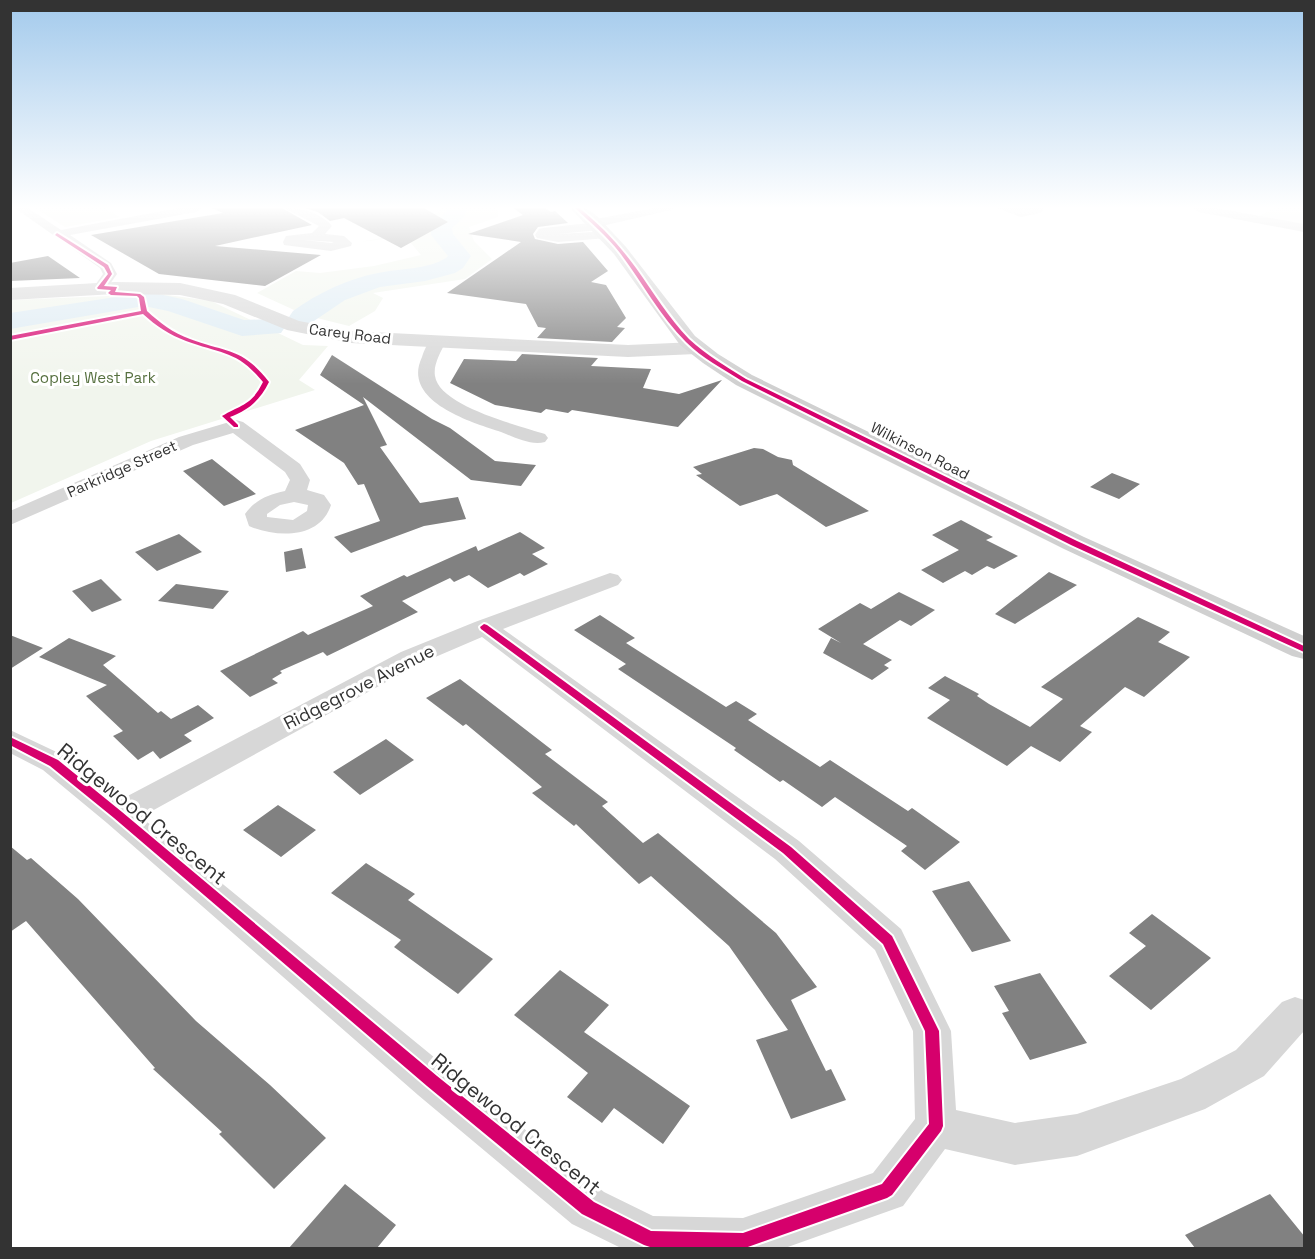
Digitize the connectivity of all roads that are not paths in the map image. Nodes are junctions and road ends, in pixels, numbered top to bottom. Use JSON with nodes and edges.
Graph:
{"nodes":[{"id":1,"x":106,"y":267,"type":"edge"},
{"id":2,"x":630,"y":267,"type":"edge"},
{"id":3,"x":100,"y":288,"type":"junction"},
{"id":4,"x":10,"y":294,"type":"edge"},
{"id":5,"x":438,"y":341,"type":"junction"},
{"id":6,"x":696,"y":348,"type":"junction"},
{"id":7,"x":538,"y":438,"type":"dead end"},
{"id":8,"x":294,"y":496,"type":"dead end"},
{"id":9,"x":10,"y":519,"type":"edge"},
{"id":10,"x":610,"y":580,"type":"dead end"},
{"id":11,"x":484,"y":627,"type":"junction"},
{"id":12,"x":1305,"y":649,"type":"edge"},
{"id":13,"x":10,"y":740,"type":"edge"},
{"id":14,"x":118,"y":815,"type":"junction"},
{"id":15,"x":1295,"y":1014,"type":"dead end"},
{"id":16,"x":936,"y":1126,"type":"junction"}],
"edges":[{"from":1,"to":3,"type":"street"},
{"from":2,"to":6,"type":"main road","name":"Wilkinson Road"},
{"from":3,"to":4,"type":"street","name":"Carey Road"},
{"from":3,"to":5,"type":"street","name":"Carey Road"},
{"from":5,"to":6,"type":"street","name":"Carey Road"},
{"from":5,"to":7,"type":"street"},
{"from":6,"to":12,"type":"main road","name":"Wilkinson Road"},
{"from":8,"to":9,"type":"street","name":"Parkridge Street"},
{"from":10,"to":11,"type":"street","name":"Ridgegrove Avenue"},
{"from":11,"to":14,"type":"street","name":"Ridgegrove Avenue"},
{"from":11,"to":16,"type":"street"},
{"from":13,"to":14,"type":"street","name":"Ridgewood Crescent"},
{"from":14,"to":16,"type":"street","name":"Ridgewood Crescent"},
{"from":15,"to":16,"type":"street"}]}
